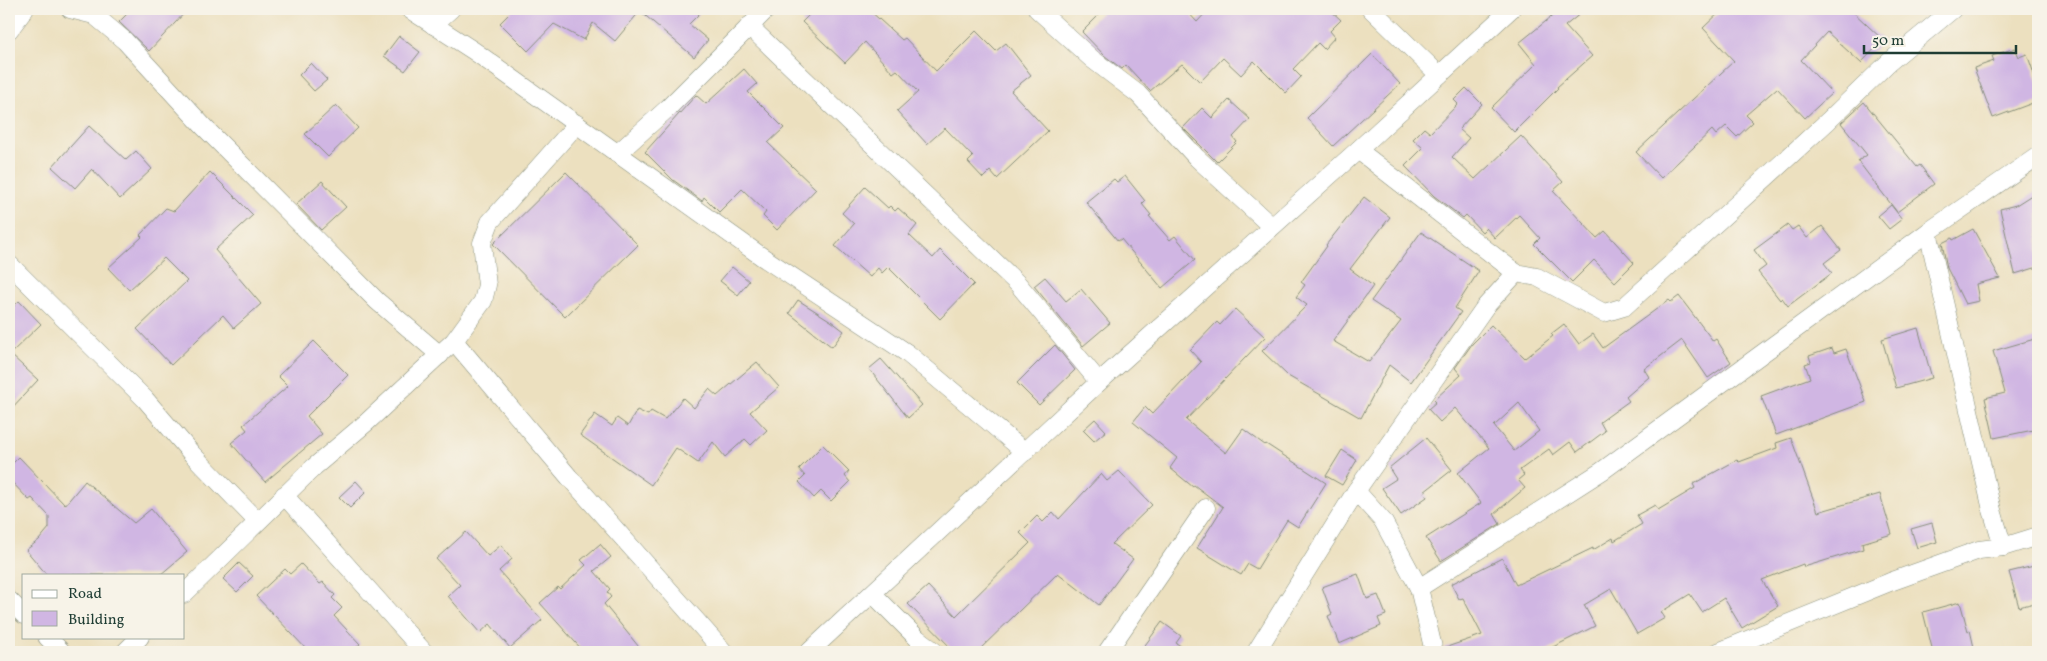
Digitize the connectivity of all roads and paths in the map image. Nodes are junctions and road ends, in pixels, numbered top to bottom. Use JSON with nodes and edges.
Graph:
{"nodes":[{"id":1,"x":25,"y":9,"type":"edge"},
{"id":2,"x":70,"y":9,"type":"edge"},
{"id":3,"x":409,"y":9,"type":"edge"},
{"id":4,"x":451,"y":9,"type":"edge"},
{"id":5,"x":766,"y":9,"type":"edge"},
{"id":6,"x":1037,"y":9,"type":"edge"},
{"id":7,"x":1371,"y":9,"type":"edge"},
{"id":8,"x":1511,"y":9,"type":"edge"},
{"id":9,"x":1953,"y":9,"type":"edge"},
{"id":10,"x":433,"y":25,"type":"junction"},
{"id":11,"x":749,"y":26,"type":"junction"},
{"id":12,"x":9,"y":30,"type":"edge"},
{"id":13,"x":1439,"y":75,"type":"junction"},
{"id":14,"x":576,"y":124,"type":"junction"},
{"id":15,"x":1358,"y":150,"type":"junction"},
{"id":16,"x":617,"y":154,"type":"junction"},
{"id":17,"x":2038,"y":156,"type":"edge"},
{"id":18,"x":1271,"y":226,"type":"junction"},
{"id":19,"x":1928,"y":232,"type":"junction"},
{"id":20,"x":9,"y":264,"type":"edge"},
{"id":21,"x":1516,"y":273,"type":"junction"},
{"id":22,"x":454,"y":340,"type":"junction"},
{"id":23,"x":440,"y":355,"type":"junction"},
{"id":24,"x":1099,"y":382,"type":"junction"},
{"id":25,"x":1025,"y":452,"type":"junction"},
{"id":26,"x":1356,"y":491,"type":"junction"},
{"id":27,"x":284,"y":495,"type":"junction"},
{"id":28,"x":1206,"y":508,"type":"dead end"},
{"id":29,"x":257,"y":521,"type":"junction"},
{"id":30,"x":2038,"y":536,"type":"edge"},
{"id":31,"x":2004,"y":547,"type":"junction"},
{"id":32,"x":1419,"y":588,"type":"junction"},
{"id":33,"x":185,"y":593,"type":"edge"},
{"id":34,"x":873,"y":594,"type":"junction"},
{"id":35,"x":9,"y":600,"type":"edge"},
{"id":36,"x":22,"y":612,"type":"edge"},
{"id":37,"x":48,"y":638,"type":"edge"},
{"id":38,"x":139,"y":638,"type":"edge"},
{"id":39,"x":62,"y":652,"type":"edge"},
{"id":40,"x":125,"y":652,"type":"edge"},
{"id":41,"x":424,"y":652,"type":"edge"},
{"id":42,"x":724,"y":652,"type":"edge"},
{"id":43,"x":809,"y":652,"type":"edge"},
{"id":44,"x":935,"y":652,"type":"edge"},
{"id":45,"x":1107,"y":652,"type":"edge"},
{"id":46,"x":1256,"y":652,"type":"edge"},
{"id":47,"x":1434,"y":652,"type":"edge"},
{"id":48,"x":1718,"y":652,"type":"edge"}],
"edges":[{"from":1,"to":12,"type":"street"},
{"from":2,"to":23,"type":"street"},
{"from":3,"to":10,"type":"street"},
{"from":4,"to":10,"type":"street"},
{"from":5,"to":11,"type":"street"},
{"from":6,"to":18,"type":"street"},
{"from":7,"to":13,"type":"street"},
{"from":8,"to":13,"type":"street"},
{"from":9,"to":21,"type":"street"},
{"from":10,"to":14,"type":"street"},
{"from":11,"to":16,"type":"street"},
{"from":11,"to":24,"type":"street"},
{"from":13,"to":15,"type":"street"},
{"from":14,"to":16,"type":"street"},
{"from":14,"to":22,"type":"street"},
{"from":15,"to":18,"type":"street"},
{"from":15,"to":21,"type":"street"},
{"from":16,"to":25,"type":"street"},
{"from":17,"to":19,"type":"street"},
{"from":18,"to":24,"type":"street"},
{"from":19,"to":31,"type":"street"},
{"from":19,"to":32,"type":"street"},
{"from":20,"to":29,"type":"street"},
{"from":21,"to":26,"type":"street"},
{"from":22,"to":23,"type":"street"},
{"from":22,"to":42,"type":"street"},
{"from":23,"to":27,"type":"street"},
{"from":24,"to":25,"type":"street"},
{"from":25,"to":34,"type":"street"},
{"from":26,"to":32,"type":"street"},
{"from":26,"to":46,"type":"street"},
{"from":27,"to":29,"type":"street"},
{"from":27,"to":41,"type":"street"},
{"from":28,"to":45,"type":"street"},
{"from":29,"to":33,"type":"street"},
{"from":30,"to":31,"type":"street"},
{"from":31,"to":48,"type":"street"},
{"from":32,"to":47,"type":"street"},
{"from":34,"to":43,"type":"street"},
{"from":34,"to":44,"type":"street"},
{"from":35,"to":36,"type":"street"},
{"from":37,"to":39,"type":"street"},
{"from":38,"to":40,"type":"street"}]}
